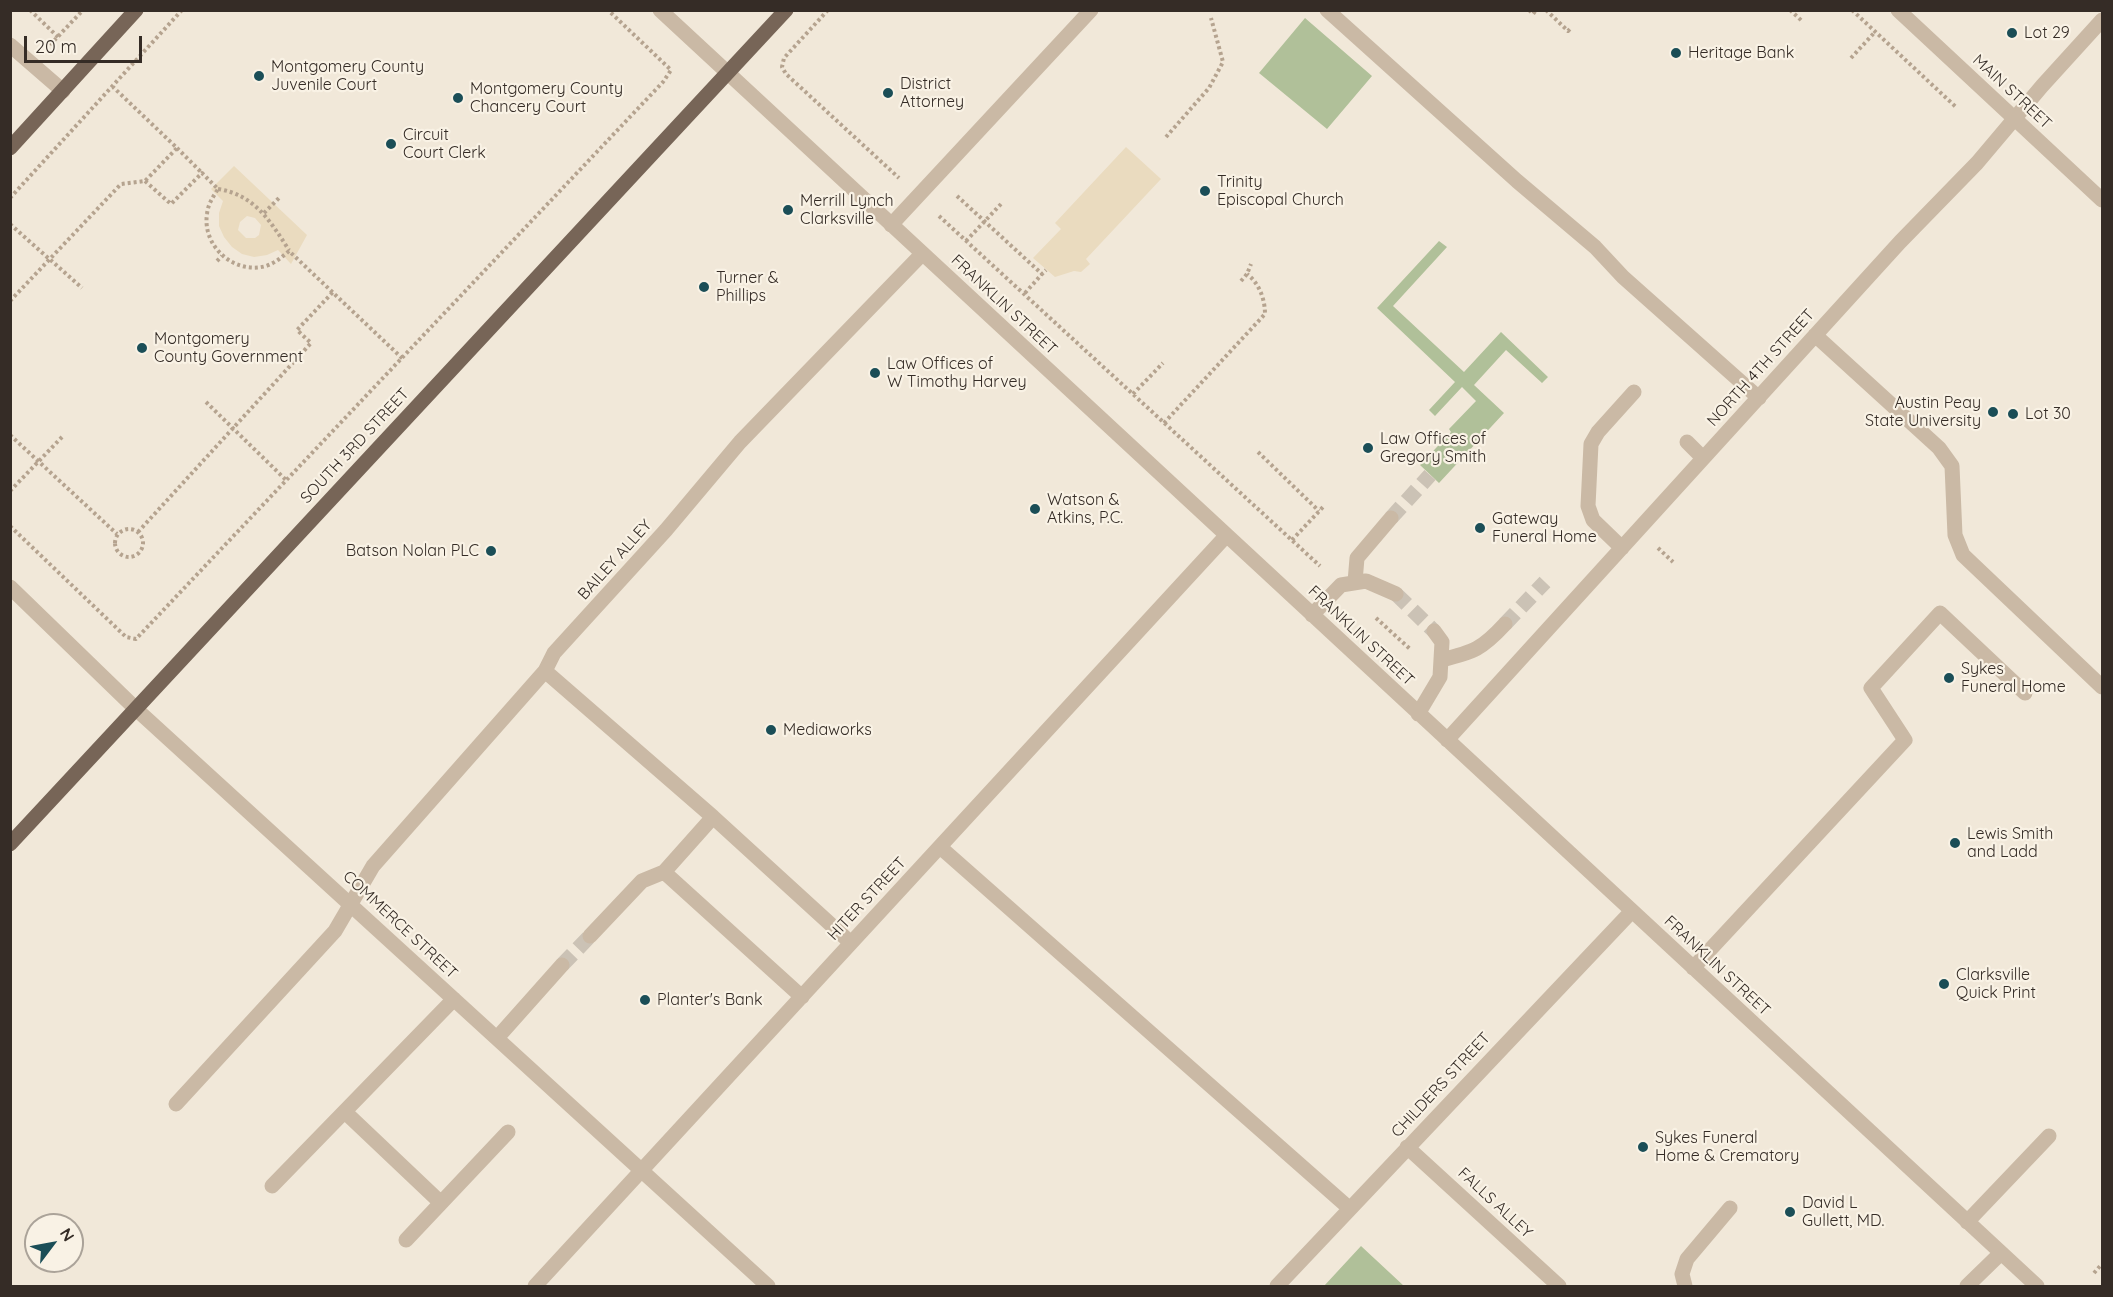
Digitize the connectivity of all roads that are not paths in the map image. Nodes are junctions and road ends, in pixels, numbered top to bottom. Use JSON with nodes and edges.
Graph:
{"nodes":[{"id":1,"x":136,"y":10,"type":"edge"},
{"id":2,"x":660,"y":10,"type":"edge"},
{"id":3,"x":786,"y":10,"type":"edge"},
{"id":4,"x":1091,"y":10,"type":"edge"},
{"id":5,"x":1327,"y":10,"type":"edge"},
{"id":6,"x":1898,"y":10,"type":"edge"},
{"id":7,"x":2103,"y":20,"type":"edge"},
{"id":8,"x":10,"y":45,"type":"edge"},
{"id":9,"x":726,"y":73,"type":"junction"},
{"id":10,"x":63,"y":91,"type":"junction"},
{"id":11,"x":2015,"y":120,"type":"junction"},
{"id":12,"x":10,"y":148,"type":"edge"},
{"id":13,"x":2103,"y":200,"type":"edge"},
{"id":14,"x":891,"y":225,"type":"junction"},
{"id":15,"x":922,"y":254,"type":"junction"},
{"id":16,"x":1815,"y":335,"type":"junction"},
{"id":17,"x":1634,"y":392,"type":"dead end"},
{"id":18,"x":1759,"y":398,"type":"junction"},
{"id":19,"x":1687,"y":442,"type":"dead end"},
{"id":20,"x":1704,"y":458,"type":"junction"},
{"id":21,"x":1391,"y":518,"type":"tunnel mouth"},
{"id":22,"x":1226,"y":536,"type":"junction"},
{"id":23,"x":1622,"y":548,"type":"junction"},
{"id":24,"x":1348,"y":584,"type":"junction"},
{"id":25,"x":10,"y":587,"type":"edge"},
{"id":26,"x":1396,"y":594,"type":"tunnel mouth"},
{"id":27,"x":1312,"y":615,"type":"junction"},
{"id":28,"x":1505,"y":624,"type":"tunnel mouth"},
{"id":29,"x":1434,"y":631,"type":"tunnel mouth"},
{"id":30,"x":1441,"y":660,"type":"junction"},
{"id":31,"x":545,"y":671,"type":"junction"},
{"id":32,"x":2103,"y":687,"type":"edge"},
{"id":33,"x":2025,"y":693,"type":"dead end"},
{"id":34,"x":136,"y":709,"type":"junction"},
{"id":35,"x":1418,"y":714,"type":"junction"},
{"id":36,"x":1447,"y":740,"type":"junction"},
{"id":37,"x":713,"y":817,"type":"junction"},
{"id":38,"x":10,"y":844,"type":"edge"},
{"id":39,"x":940,"y":847,"type":"junction"},
{"id":40,"x":664,"y":872,"type":"junction"},
{"id":41,"x":351,"y":904,"type":"junction"},
{"id":42,"x":1632,"y":911,"type":"junction"},
{"id":43,"x":590,"y":936,"type":"tunnel mouth"},
{"id":44,"x":851,"y":944,"type":"junction"},
{"id":45,"x":562,"y":965,"type":"tunnel mouth"},
{"id":46,"x":1693,"y":968,"type":"junction"},
{"id":47,"x":802,"y":997,"type":"junction"},
{"id":48,"x":454,"y":999,"type":"junction"},
{"id":49,"x":497,"y":1038,"type":"junction"},
{"id":50,"x":176,"y":1104,"type":"dead end"},
{"id":51,"x":345,"y":1112,"type":"junction"},
{"id":52,"x":508,"y":1132,"type":"dead end"},
{"id":53,"x":2049,"y":1136,"type":"dead end"},
{"id":54,"x":1407,"y":1147,"type":"junction"},
{"id":55,"x":642,"y":1171,"type":"junction"},
{"id":56,"x":272,"y":1186,"type":"dead end"},
{"id":57,"x":441,"y":1203,"type":"junction"},
{"id":58,"x":1349,"y":1208,"type":"junction"},
{"id":59,"x":1730,"y":1208,"type":"dead end"},
{"id":60,"x":1968,"y":1222,"type":"junction"},
{"id":61,"x":406,"y":1240,"type":"dead end"},
{"id":62,"x":2001,"y":1252,"type":"junction"},
{"id":63,"x":535,"y":1287,"type":"edge"},
{"id":64,"x":768,"y":1287,"type":"edge"},
{"id":65,"x":1277,"y":1287,"type":"edge"},
{"id":66,"x":1559,"y":1287,"type":"edge"},
{"id":67,"x":1685,"y":1287,"type":"edge"},
{"id":68,"x":1967,"y":1287,"type":"edge"},
{"id":69,"x":2037,"y":1287,"type":"edge"}],
"edges":[{"from":1,"to":10,"type":"main road"},
{"from":2,"to":9,"type":"street","name":"FRANKLIN STREET"},
{"from":3,"to":9,"type":"main road","name":"SOUTH 3RD STREET"},
{"from":4,"to":14,"type":"street"},
{"from":5,"to":18,"type":"street"},
{"from":6,"to":11,"type":"street","name":"MAIN STREET"},
{"from":7,"to":11,"type":"street","name":"NORTH 4TH STREET"},
{"from":8,"to":10,"type":"street"},
{"from":9,"to":14,"type":"street","name":"FRANKLIN STREET"},
{"from":9,"to":34,"type":"main road","name":"SOUTH 3RD STREET"},
{"from":10,"to":12,"type":"main road"},
{"from":11,"to":13,"type":"street","name":"MAIN STREET"},
{"from":11,"to":16,"type":"street","name":"NORTH 4TH STREET"},
{"from":14,"to":15,"type":"street","name":"FRANKLIN STREET"},
{"from":15,"to":22,"type":"street","name":"FRANKLIN STREET"},
{"from":15,"to":31,"type":"street","name":"BAILEY ALLEY"},
{"from":16,"to":18,"type":"street","name":"NORTH 4TH STREET"},
{"from":16,"to":32,"type":"street"},
{"from":17,"to":23,"type":"street"},
{"from":18,"to":20,"type":"street","name":"NORTH 4TH STREET"},
{"from":19,"to":20,"type":"street"},
{"from":20,"to":23,"type":"street","name":"NORTH 4TH STREET"},
{"from":21,"to":24,"type":"street"},
{"from":22,"to":27,"type":"street","name":"FRANKLIN STREET"},
{"from":22,"to":39,"type":"street","name":"HITER STREET"},
{"from":23,"to":36,"type":"street","name":"NORTH 4TH STREET"},
{"from":24,"to":26,"type":"street"},
{"from":24,"to":27,"type":"street"},
{"from":25,"to":34,"type":"street","name":"COMMERCE STREET"},
{"from":27,"to":35,"type":"street","name":"FRANKLIN STREET"},
{"from":28,"to":30,"type":"street"},
{"from":29,"to":30,"type":"street"},
{"from":30,"to":35,"type":"street"},
{"from":31,"to":37,"type":"street"},
{"from":31,"to":41,"type":"street","name":"BAILEY ALLEY"},
{"from":33,"to":46,"type":"street"},
{"from":34,"to":38,"type":"main road","name":"SOUTH 3RD STREET"},
{"from":34,"to":41,"type":"street","name":"COMMERCE STREET"},
{"from":35,"to":36,"type":"street","name":"FRANKLIN STREET"},
{"from":36,"to":42,"type":"street","name":"FRANKLIN STREET"},
{"from":37,"to":40,"type":"street"},
{"from":37,"to":44,"type":"street"},
{"from":39,"to":44,"type":"street","name":"HITER STREET"},
{"from":39,"to":58,"type":"street"},
{"from":40,"to":43,"type":"street"},
{"from":40,"to":47,"type":"street"},
{"from":41,"to":48,"type":"street","name":"COMMERCE STREET"},
{"from":41,"to":50,"type":"street","name":"BAILEY ALLEY"},
{"from":42,"to":46,"type":"street","name":"FRANKLIN STREET"},
{"from":42,"to":54,"type":"street","name":"CHILDERS STREET"},
{"from":44,"to":47,"type":"street","name":"HITER STREET"},
{"from":45,"to":49,"type":"street"},
{"from":46,"to":60,"type":"street","name":"FRANKLIN STREET"},
{"from":47,"to":55,"type":"street","name":"HITER STREET"},
{"from":48,"to":49,"type":"street","name":"COMMERCE STREET"},
{"from":48,"to":51,"type":"street"},
{"from":49,"to":55,"type":"street","name":"COMMERCE STREET"},
{"from":51,"to":56,"type":"street"},
{"from":51,"to":57,"type":"street"},
{"from":52,"to":57,"type":"street"},
{"from":53,"to":60,"type":"street"},
{"from":54,"to":58,"type":"street","name":"CHILDERS STREET"},
{"from":54,"to":66,"type":"street","name":"FALLS ALLEY"},
{"from":55,"to":63,"type":"street","name":"HITER STREET"},
{"from":55,"to":64,"type":"street","name":"COMMERCE STREET"},
{"from":57,"to":61,"type":"street"},
{"from":58,"to":65,"type":"street","name":"CHILDERS STREET"},
{"from":59,"to":67,"type":"street"},
{"from":60,"to":62,"type":"street","name":"FRANKLIN STREET"},
{"from":62,"to":68,"type":"street"},
{"from":62,"to":69,"type":"street","name":"FRANKLIN STREET"}]}
